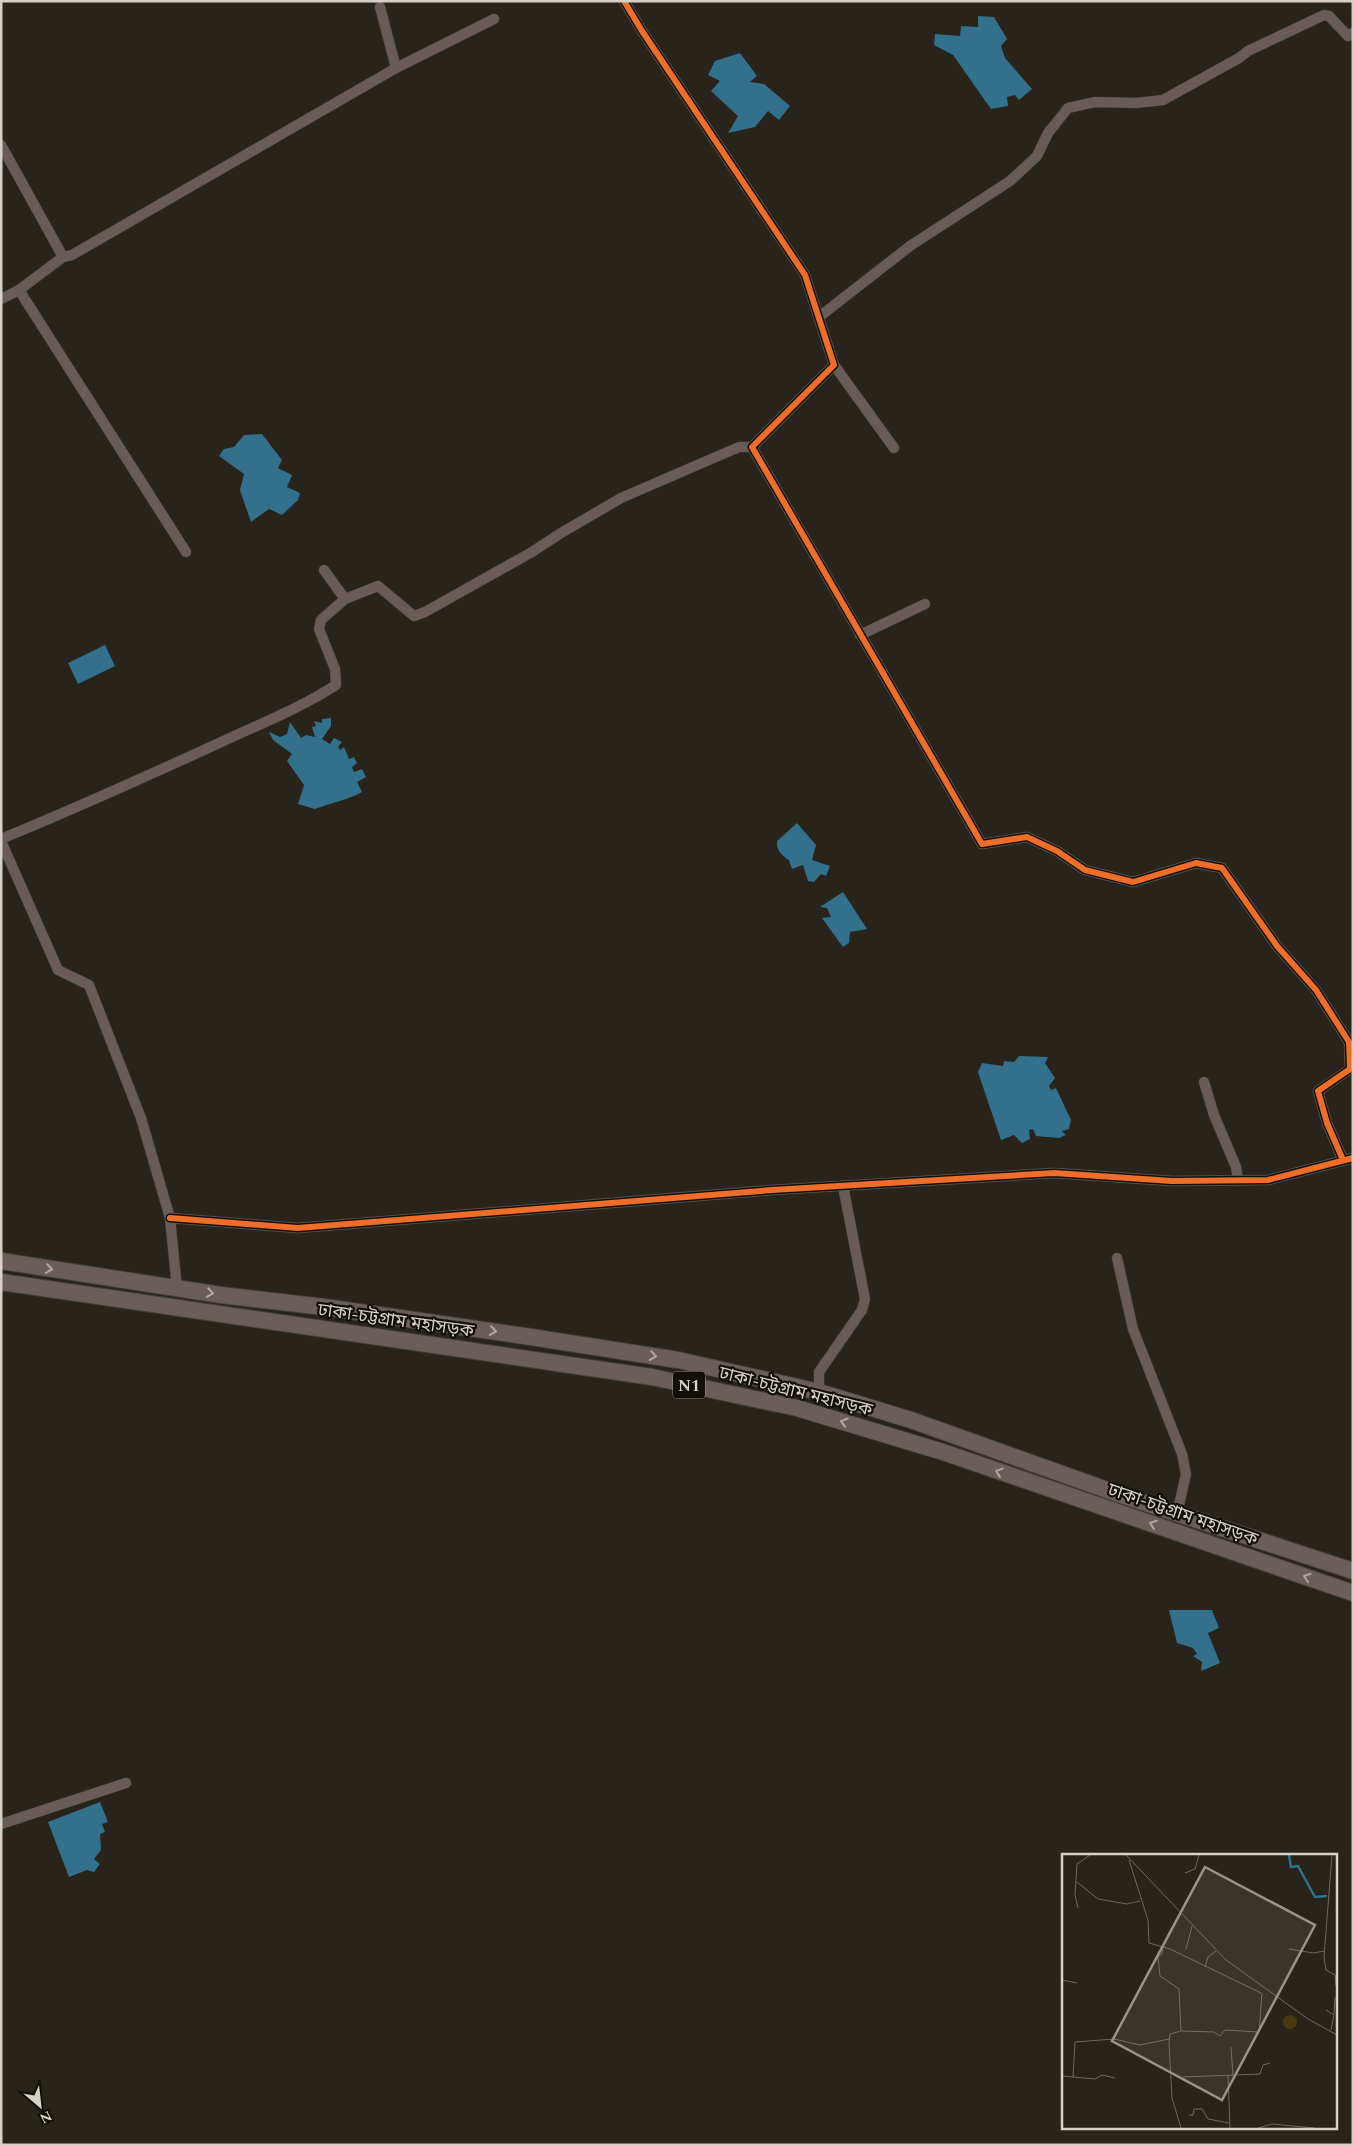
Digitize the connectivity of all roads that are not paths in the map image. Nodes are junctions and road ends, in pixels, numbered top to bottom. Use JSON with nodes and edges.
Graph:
{"nodes":[{"id":1,"x":624,"y":1,"type":"edge"},
{"id":2,"x":380,"y":7,"type":"dead end"},
{"id":3,"x":494,"y":19,"type":"dead end"},
{"id":4,"x":1353,"y":33,"type":"edge"},
{"id":5,"x":396,"y":68,"type":"junction"},
{"id":6,"x":1,"y":145,"type":"edge"},
{"id":7,"x":63,"y":257,"type":"junction"},
{"id":8,"x":19,"y":290,"type":"junction"},
{"id":9,"x":1,"y":298,"type":"edge"},
{"id":10,"x":819,"y":317,"type":"junction"},
{"id":11,"x":834,"y":365,"type":"junction"},
{"id":12,"x":752,"y":447,"type":"junction"},
{"id":13,"x":894,"y":448,"type":"dead end"},
{"id":14,"x":186,"y":552,"type":"dead end"},
{"id":15,"x":324,"y":570,"type":"dead end"},
{"id":16,"x":345,"y":599,"type":"junction"},
{"id":17,"x":925,"y":604,"type":"dead end"},
{"id":18,"x":860,"y":635,"type":"junction"},
{"id":19,"x":1,"y":840,"type":"edge"},
{"id":20,"x":1204,"y":1082,"type":"dead end"},
{"id":21,"x":1348,"y":1159,"type":"edge"},
{"id":22,"x":1238,"y":1180,"type":"junction"},
{"id":23,"x":843,"y":1186,"type":"junction"},
{"id":24,"x":170,"y":1218,"type":"junction"},
{"id":25,"x":1117,"y":1258,"type":"dead end"},
{"id":26,"x":1,"y":1262,"type":"edge"},
{"id":27,"x":1,"y":1282,"type":"edge"},
{"id":28,"x":177,"y":1288,"type":"junction"},
{"id":29,"x":819,"y":1392,"type":"junction"},
{"id":30,"x":1177,"y":1514,"type":"junction"},
{"id":31,"x":1353,"y":1571,"type":"edge"},
{"id":32,"x":1353,"y":1593,"type":"edge"},
{"id":33,"x":126,"y":1783,"type":"dead end"},
{"id":34,"x":1,"y":1824,"type":"edge"}],
"edges":[{"from":1,"to":10,"type":"street"},
{"from":2,"to":5,"type":"street"},
{"from":3,"to":5,"type":"street"},
{"from":4,"to":10,"type":"street"},
{"from":5,"to":7,"type":"street"},
{"from":6,"to":7,"type":"street"},
{"from":7,"to":8,"type":"street"},
{"from":8,"to":9,"type":"street"},
{"from":8,"to":14,"type":"street"},
{"from":10,"to":11,"type":"street"},
{"from":11,"to":12,"type":"street"},
{"from":11,"to":13,"type":"street"},
{"from":12,"to":16,"type":"street"},
{"from":12,"to":18,"type":"street"},
{"from":15,"to":16,"type":"street"},
{"from":16,"to":19,"type":"street"},
{"from":17,"to":18,"type":"street"},
{"from":18,"to":21,"type":"street"},
{"from":19,"to":24,"type":"street"},
{"from":20,"to":22,"type":"street"},
{"from":21,"to":22,"type":"street"},
{"from":22,"to":23,"type":"street"},
{"from":23,"to":24,"type":"street"},
{"from":23,"to":29,"type":"street"},
{"from":24,"to":28,"type":"street"},
{"from":25,"to":30,"type":"street"},
{"from":26,"to":28,"type":"highway","name":"ঢাকা-চট্টগ্রাম মহাসড়ক","number":"N1","one_way":true},
{"from":32,"to":27,"type":"highway","name":"ঢাকা-চট্টগ্রাম মহাসড়ক","number":"N1","one_way":true},
{"from":28,"to":29,"type":"highway","name":"ঢাকা-চট্টগ্রাম মহাসড়ক","number":"N1","one_way":true},
{"from":29,"to":30,"type":"highway","name":"ঢাকা-চট্টগ্রাম মহাসড়ক","number":"N1"},
{"from":30,"to":31,"type":"highway","name":"ঢাকা-চট্টগ্রাম মহাসড়ক","number":"N1"},
{"from":33,"to":34,"type":"street"}]}
